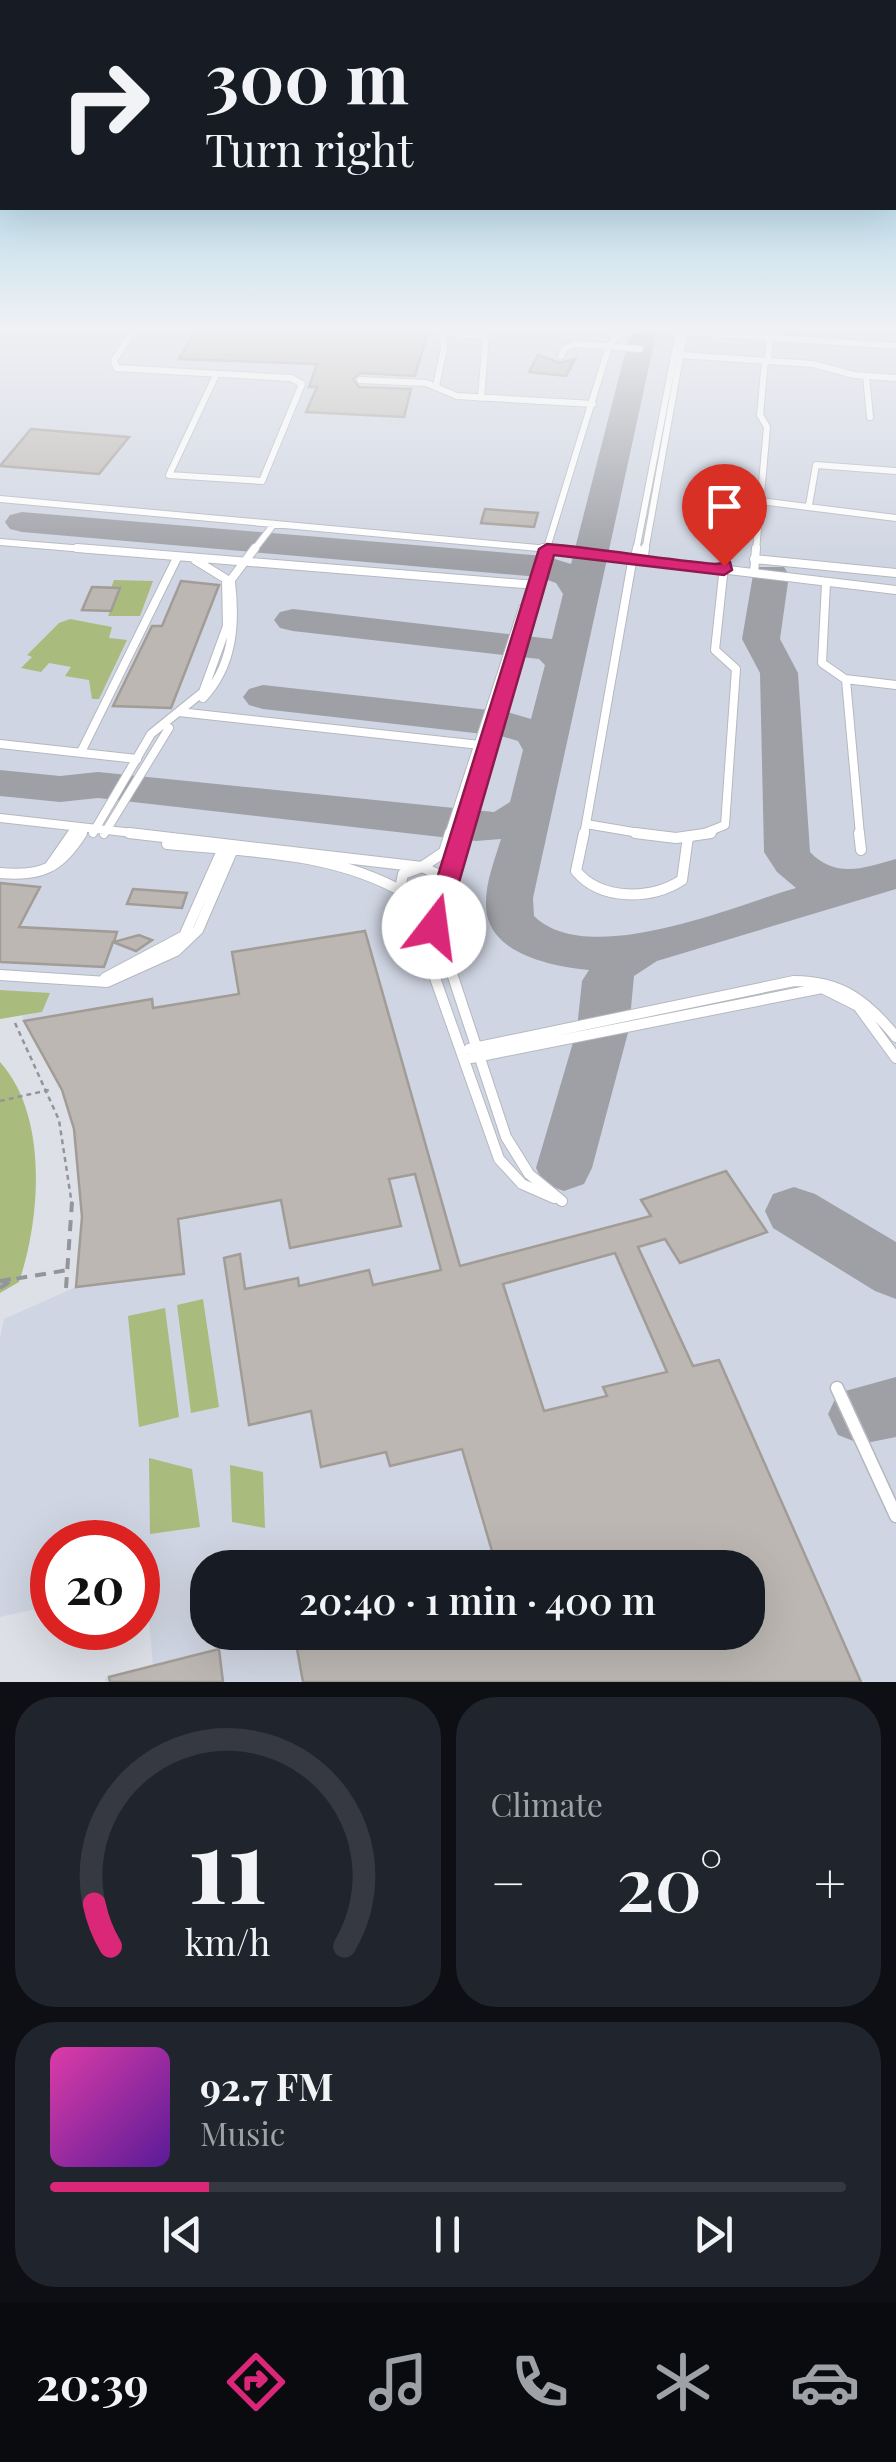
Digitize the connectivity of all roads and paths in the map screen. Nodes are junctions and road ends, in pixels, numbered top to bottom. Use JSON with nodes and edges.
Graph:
{"nodes":[{"id":1,"x":199,"y":408,"type":"edge"},
{"id":2,"x":292,"y":408,"type":"edge"},
{"id":3,"x":592,"y":408,"type":"edge"},
{"id":4,"x":666,"y":408,"type":"edge"},
{"id":5,"x":670,"y":408,"type":"edge"},
{"id":6,"x":761,"y":408,"type":"edge"},
{"id":7,"x":869,"y":408,"type":"edge"},
{"id":8,"x":870,"y":417,"type":"dead end"},
{"id":9,"x":766,"y":432,"type":"joint"},
{"id":10,"x":896,"y":470,"type":"edge"},
{"id":11,"x":0,"y":499,"type":"edge"},
{"id":12,"x":760,"y":501,"type":"junction"},
{"id":13,"x":809,"y":505,"type":"junction"},
{"id":14,"x":896,"y":518,"type":"edge"},
{"id":15,"x":274,"y":524,"type":"junction"},
{"id":16,"x":0,"y":542,"type":"edge"},
{"id":17,"x":547,"y":546,"type":"junction"},
{"id":18,"x":177,"y":558,"type":"junction"},
{"id":19,"x":191,"y":558,"type":"junction"},
{"id":20,"x":250,"y":559,"type":"junction"},
{"id":21,"x":634,"y":560,"type":"junction"},
{"id":22,"x":754,"y":567,"type":"junction"},
{"id":23,"x":724,"y":568,"type":"junction"},
{"id":24,"x":896,"y":573,"type":"edge"},
{"id":25,"x":771,"y":574,"type":"joint"},
{"id":26,"x":228,"y":583,"type":"junction"},
{"id":27,"x":826,"y":584,"type":"junction"},
{"id":28,"x":533,"y":585,"type":"junction"},
{"id":29,"x":896,"y":590,"type":"edge"},
{"id":30,"x":846,"y":680,"type":"junction"},
{"id":31,"x":896,"y":684,"type":"edge"},
{"id":32,"x":183,"y":712,"type":"junction"},
{"id":33,"x":0,"y":744,"type":"edge"},
{"id":34,"x":482,"y":746,"type":"junction"},
{"id":35,"x":81,"y":752,"type":"junction"},
{"id":36,"x":137,"y":759,"type":"junction"},
{"id":37,"x":0,"y":821,"type":"edge"},
{"id":38,"x":586,"y":824,"type":"junction"},
{"id":39,"x":89,"y":832,"type":"junction"},
{"id":40,"x":688,"y":837,"type":"junction"},
{"id":41,"x":228,"y":848,"type":"junction"},
{"id":42,"x":861,"y":850,"type":"dead end"},
{"id":43,"x":422,"y":867,"type":"junction"},
{"id":44,"x":0,"y":871,"type":"edge"},
{"id":45,"x":444,"y":887,"type":"junction"},
{"id":46,"x":405,"y":893,"type":"junction"},
{"id":47,"x":0,"y":976,"type":"edge"},
{"id":48,"x":15,"y":1023,"type":"dead end"},
{"id":49,"x":896,"y":1037,"type":"edge"},
{"id":50,"x":476,"y":1052,"type":"junction"},
{"id":51,"x":43,"y":1055,"type":"dead end"},
{"id":52,"x":462,"y":1055,"type":"junction"},
{"id":53,"x":35,"y":1058,"type":"junction"},
{"id":54,"x":896,"y":1058,"type":"edge"},
{"id":55,"x":50,"y":1089,"type":"junction"},
{"id":56,"x":0,"y":1101,"type":"edge"},
{"id":57,"x":529,"y":1174,"type":"junction"},
{"id":58,"x":511,"y":1177,"type":"junction"},
{"id":59,"x":68,"y":1270,"type":"junction"},
{"id":60,"x":14,"y":1278,"type":"junction"},
{"id":61,"x":0,"y":1281,"type":"edge"},
{"id":62,"x":0,"y":1288,"type":"edge"},
{"id":63,"x":66,"y":1288,"type":"dead end"},
{"id":64,"x":837,"y":1388,"type":"dead end"},
{"id":65,"x":896,"y":1516,"type":"edge"}],
"edges":[{"from":1,"to":2,"type":"lane"},
{"from":3,"to":17,"type":"lane"},
{"from":4,"to":21,"type":"lane"},
{"from":5,"to":21,"type":"lane"},
{"from":6,"to":9,"type":"lane"},
{"from":7,"to":8,"type":"lane"},
{"from":9,"to":12,"type":"lane"},
{"from":10,"to":13,"type":"lane"},
{"from":11,"to":15,"type":"lane"},
{"from":12,"to":13,"type":"lane"},
{"from":12,"to":22,"type":"lane"},
{"from":13,"to":14,"type":"lane"},
{"from":15,"to":17,"type":"lane"},
{"from":15,"to":20,"type":"lane"},
{"from":16,"to":18,"type":"lane"},
{"from":17,"to":21,"type":"lane"},
{"from":17,"to":28,"type":"lane"},
{"from":18,"to":19,"type":"lane"},
{"from":18,"to":35,"type":"lane"},
{"from":19,"to":20,"type":"lane"},
{"from":19,"to":26,"type":"lane"},
{"from":20,"to":26,"type":"lane"},
{"from":20,"to":28,"type":"lane"},
{"from":21,"to":23,"type":"lane"},
{"from":21,"to":38,"type":"lane"},
{"from":22,"to":23,"type":"lane"},
{"from":22,"to":24,"type":"lane"},
{"from":22,"to":25,"type":"lane"},
{"from":23,"to":40,"type":"lane"},
{"from":25,"to":27,"type":"lane"},
{"from":26,"to":32,"type":"lane"},
{"from":27,"to":29,"type":"lane"},
{"from":27,"to":30,"type":"lane"},
{"from":28,"to":34,"type":"lane"},
{"from":30,"to":31,"type":"lane"},
{"from":30,"to":42,"type":"lane"},
{"from":32,"to":34,"type":"lane"},
{"from":32,"to":36,"type":"lane"},
{"from":32,"to":39,"type":"lane"},
{"from":33,"to":35,"type":"lane"},
{"from":34,"to":43,"type":"lane"},
{"from":34,"to":45,"type":"lane"},
{"from":35,"to":36,"type":"lane"},
{"from":36,"to":39,"type":"lane"},
{"from":37,"to":39,"type":"lane"},
{"from":38,"to":40,"type":"lane"},
{"from":38,"to":40,"type":"lane"},
{"from":39,"to":41,"type":"lane"},
{"from":39,"to":44,"type":"lane"},
{"from":41,"to":43,"type":"lane"},
{"from":41,"to":46,"type":"lane"},
{"from":41,"to":47,"type":"lane"},
{"from":43,"to":45,"type":"lane"},
{"from":43,"to":46,"type":"lane"},
{"from":45,"to":46,"type":"lane"},
{"from":45,"to":50,"type":"lane"},
{"from":46,"to":52,"type":"lane"},
{"from":48,"to":53,"type":"path"},
{"from":49,"to":50,"type":"lane"},
{"from":50,"to":52,"type":"lane"},
{"from":50,"to":54,"type":"lane"},
{"from":50,"to":57,"type":"lane"},
{"from":51,"to":53,"type":"path"},
{"from":52,"to":58,"type":"lane"},
{"from":53,"to":55,"type":"path"},
{"from":55,"to":56,"type":"path"},
{"from":55,"to":59,"type":"path"},
{"from":57,"to":58,"type":"lane"},
{"from":57,"to":58,"type":"lane"},
{"from":59,"to":60,"type":"path"},
{"from":59,"to":63,"type":"path"},
{"from":60,"to":61,"type":"path"},
{"from":60,"to":62,"type":"path"},
{"from":64,"to":65,"type":"lane"}]}
